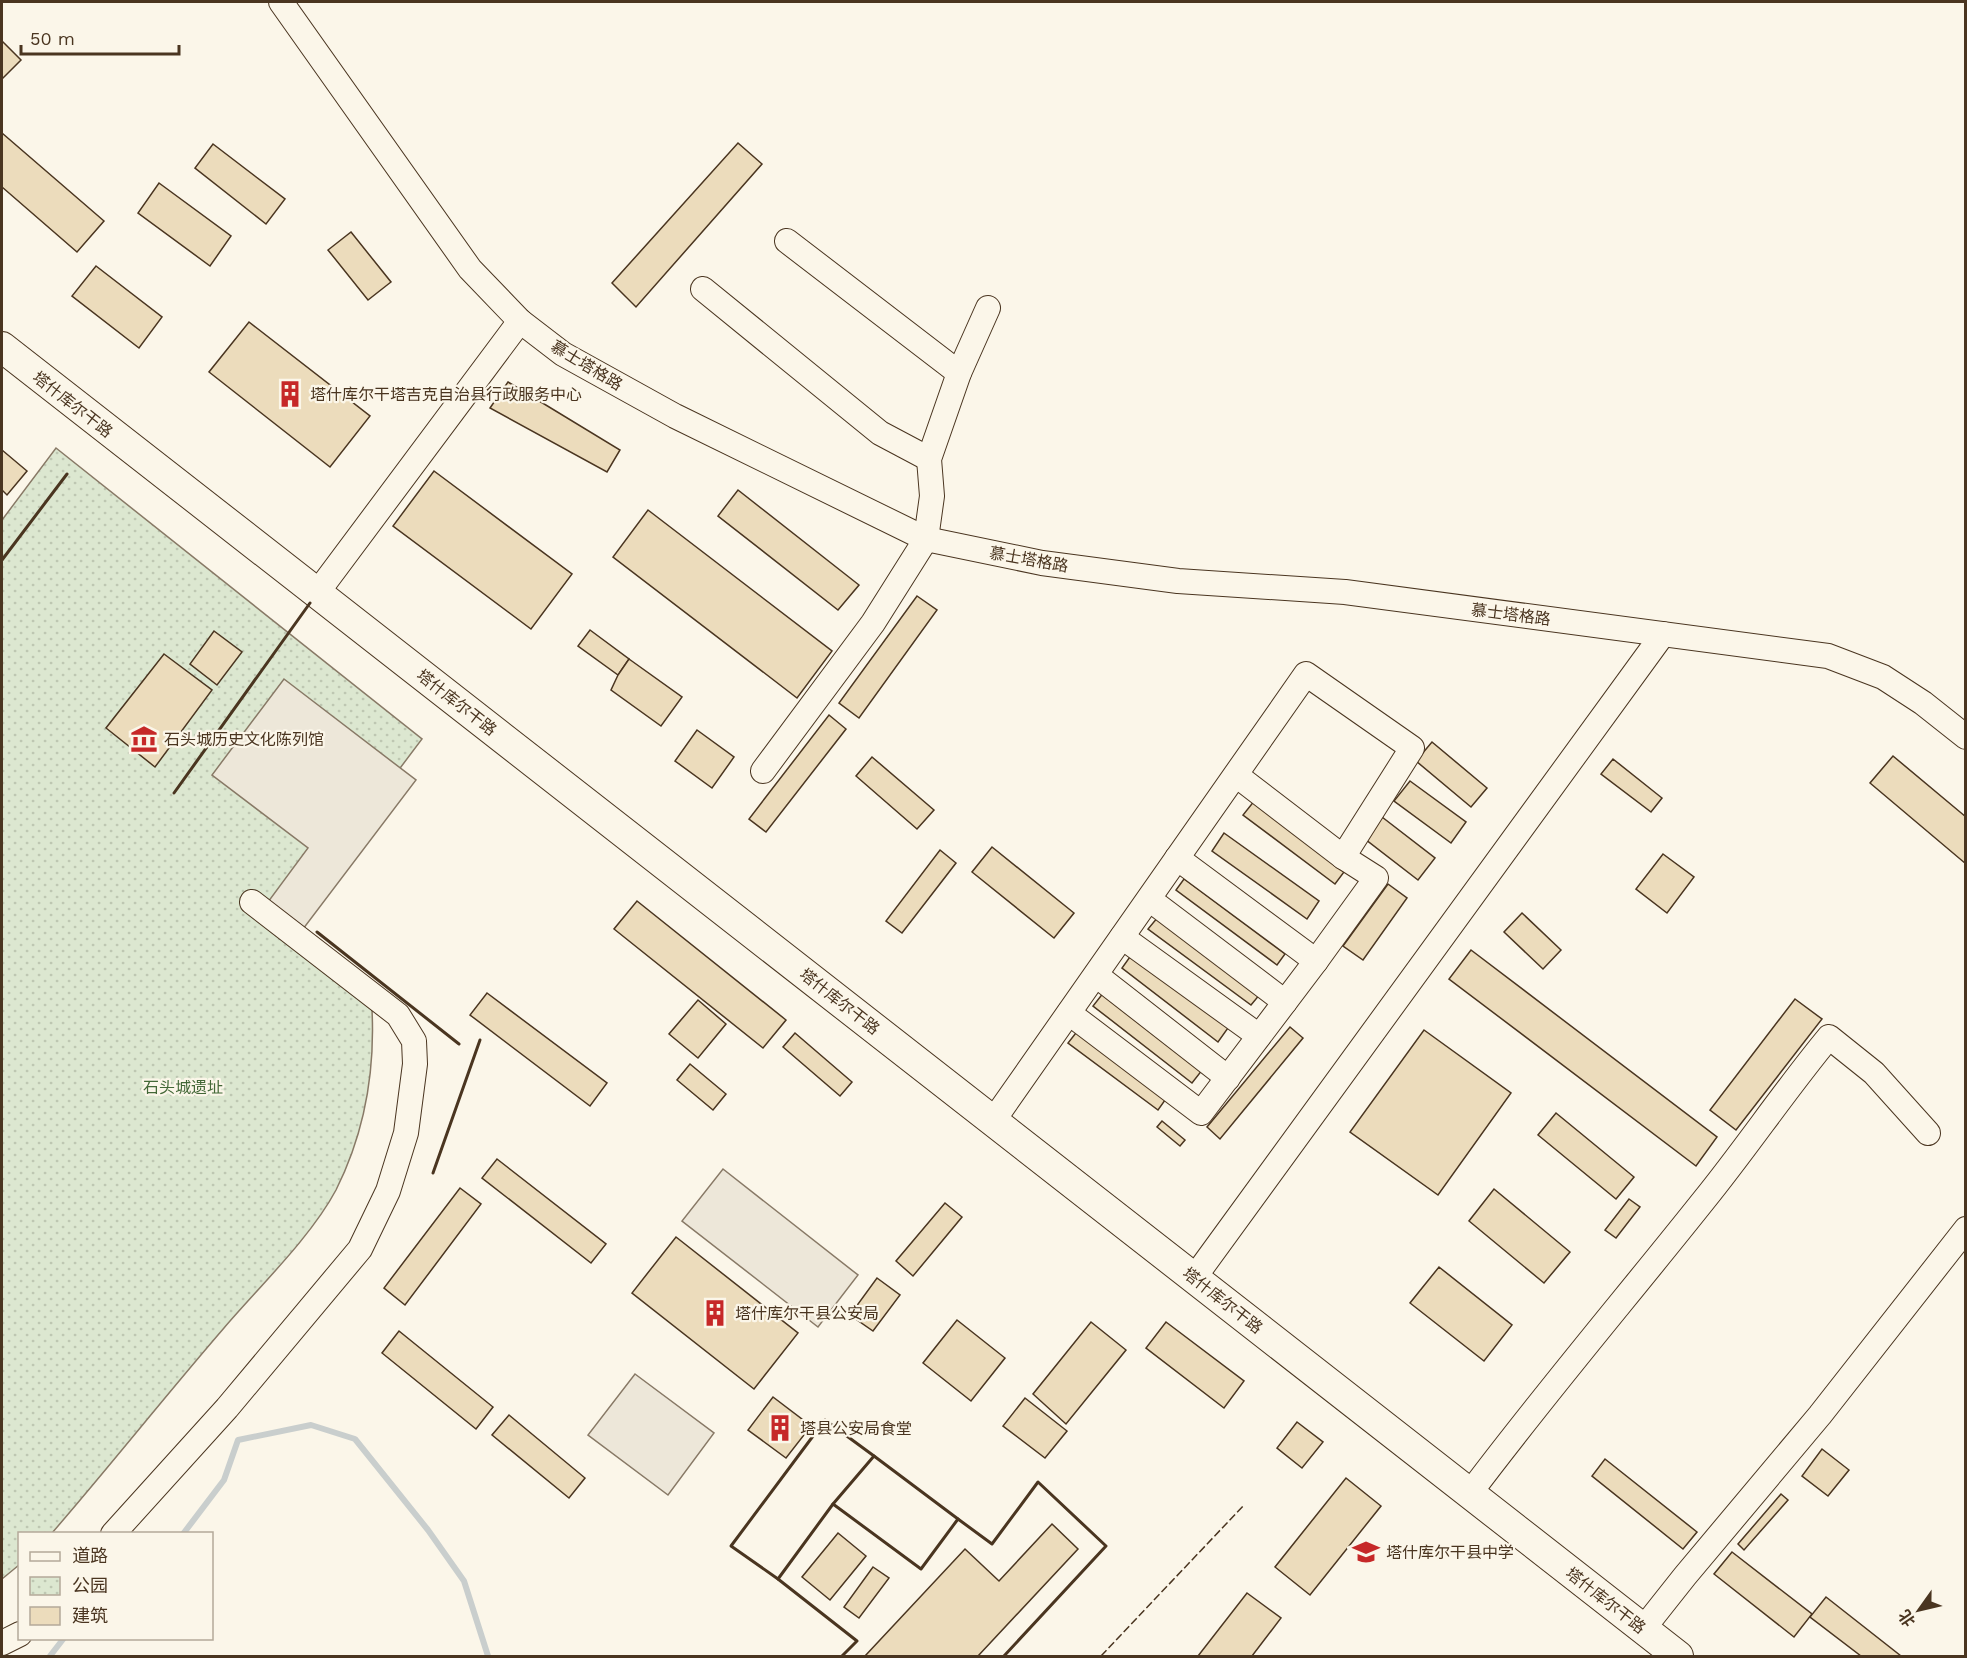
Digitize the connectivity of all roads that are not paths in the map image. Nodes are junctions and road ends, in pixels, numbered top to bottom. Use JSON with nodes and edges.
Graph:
{"nodes":[{"id":1,"x":281,"y":2,"type":"edge"},
{"id":2,"x":787,"y":241,"type":"dead end"},
{"id":3,"x":703,"y":289,"type":"dead end"},
{"id":4,"x":988,"y":308,"type":"dead end"},
{"id":5,"x":520,"y":321,"type":"junction"},
{"id":6,"x":2,"y":347,"type":"edge"},
{"id":7,"x":960,"y":373,"type":"junction"},
{"id":8,"x":929,"y":459,"type":"junction"},
{"id":9,"x":926,"y":539,"type":"junction"},
{"id":10,"x":317,"y":593,"type":"junction"},
{"id":11,"x":1663,"y":634,"type":"junction"},
{"id":12,"x":1965,"y":737,"type":"edge"},
{"id":13,"x":763,"y":771,"type":"dead end"},
{"id":14,"x":1236,"y":775,"type":"junction"},
{"id":15,"x":1343,"y":857,"type":"junction"},
{"id":16,"x":1177,"y":858,"type":"junction"},
{"id":17,"x":1149,"y":899,"type":"junction"},
{"id":18,"x":252,"y":902,"type":"dead end"},
{"id":19,"x":1122,"y":937,"type":"junction"},
{"id":20,"x":1316,"y":961,"type":"junction"},
{"id":21,"x":1096,"y":975,"type":"junction"},
{"id":22,"x":1285,"y":1002,"type":"junction"},
{"id":23,"x":1069,"y":1013,"type":"junction"},
{"id":24,"x":1259,"y":1036,"type":"junction"},
{"id":25,"x":1228,"y":1078,"type":"junction"},
{"id":26,"x":993,"y":1121,"type":"junction"},
{"id":27,"x":1928,"y":1133,"type":"dead end"},
{"id":28,"x":1965,"y":1229,"type":"edge"},
{"id":29,"x":1194,"y":1278,"type":"junction"},
{"id":30,"x":1470,"y":1493,"type":"junction"},
{"id":31,"x":114,"y":1532,"type":"edge"},
{"id":32,"x":1643,"y":1629,"type":"junction"},
{"id":33,"x":18,"y":1635,"type":"edge"},
{"id":34,"x":2,"y":1643,"type":"edge"},
{"id":35,"x":1678,"y":1656,"type":"edge"}],
"edges":[{"from":1,"to":5,"type":"street","name":"慕士塔格路"},
{"from":2,"to":7,"type":"street"},
{"from":3,"to":8,"type":"street"},
{"from":4,"to":7,"type":"street"},
{"from":5,"to":9,"type":"street","name":"慕士塔格路"},
{"from":5,"to":10,"type":"street"},
{"from":6,"to":10,"type":"main road","name":"塔什库尔干路"},
{"from":7,"to":8,"type":"street"},
{"from":8,"to":9,"type":"street"},
{"from":9,"to":11,"type":"street","name":"慕士塔格路"},
{"from":9,"to":13,"type":"street"},
{"from":10,"to":26,"type":"main road","name":"塔什库尔干路"},
{"from":11,"to":12,"type":"street","name":"慕士塔格路"},
{"from":11,"to":29,"type":"street"},
{"from":14,"to":15,"type":"street"},
{"from":14,"to":15,"type":"street"},
{"from":14,"to":16,"type":"street"},
{"from":15,"to":20,"type":"street"},
{"from":16,"to":17,"type":"street"},
{"from":16,"to":20,"type":"street"},
{"from":17,"to":19,"type":"street"},
{"from":17,"to":22,"type":"street"},
{"from":18,"to":31,"type":"street"},
{"from":19,"to":21,"type":"street"},
{"from":19,"to":24,"type":"street"},
{"from":20,"to":22,"type":"street"},
{"from":21,"to":23,"type":"street"},
{"from":21,"to":25,"type":"street"},
{"from":22,"to":24,"type":"street"},
{"from":23,"to":25,"type":"street"},
{"from":23,"to":26,"type":"street"},
{"from":24,"to":25,"type":"street"},
{"from":26,"to":29,"type":"main road","name":"塔什库尔干路"},
{"from":27,"to":30,"type":"street"},
{"from":28,"to":32,"type":"street"},
{"from":29,"to":30,"type":"main road","name":"塔什库尔干路"},
{"from":30,"to":32,"type":"main road","name":"塔什库尔干路"},
{"from":32,"to":35,"type":"main road","name":"塔什库尔干路"},
{"from":33,"to":34,"type":"street"}]}
